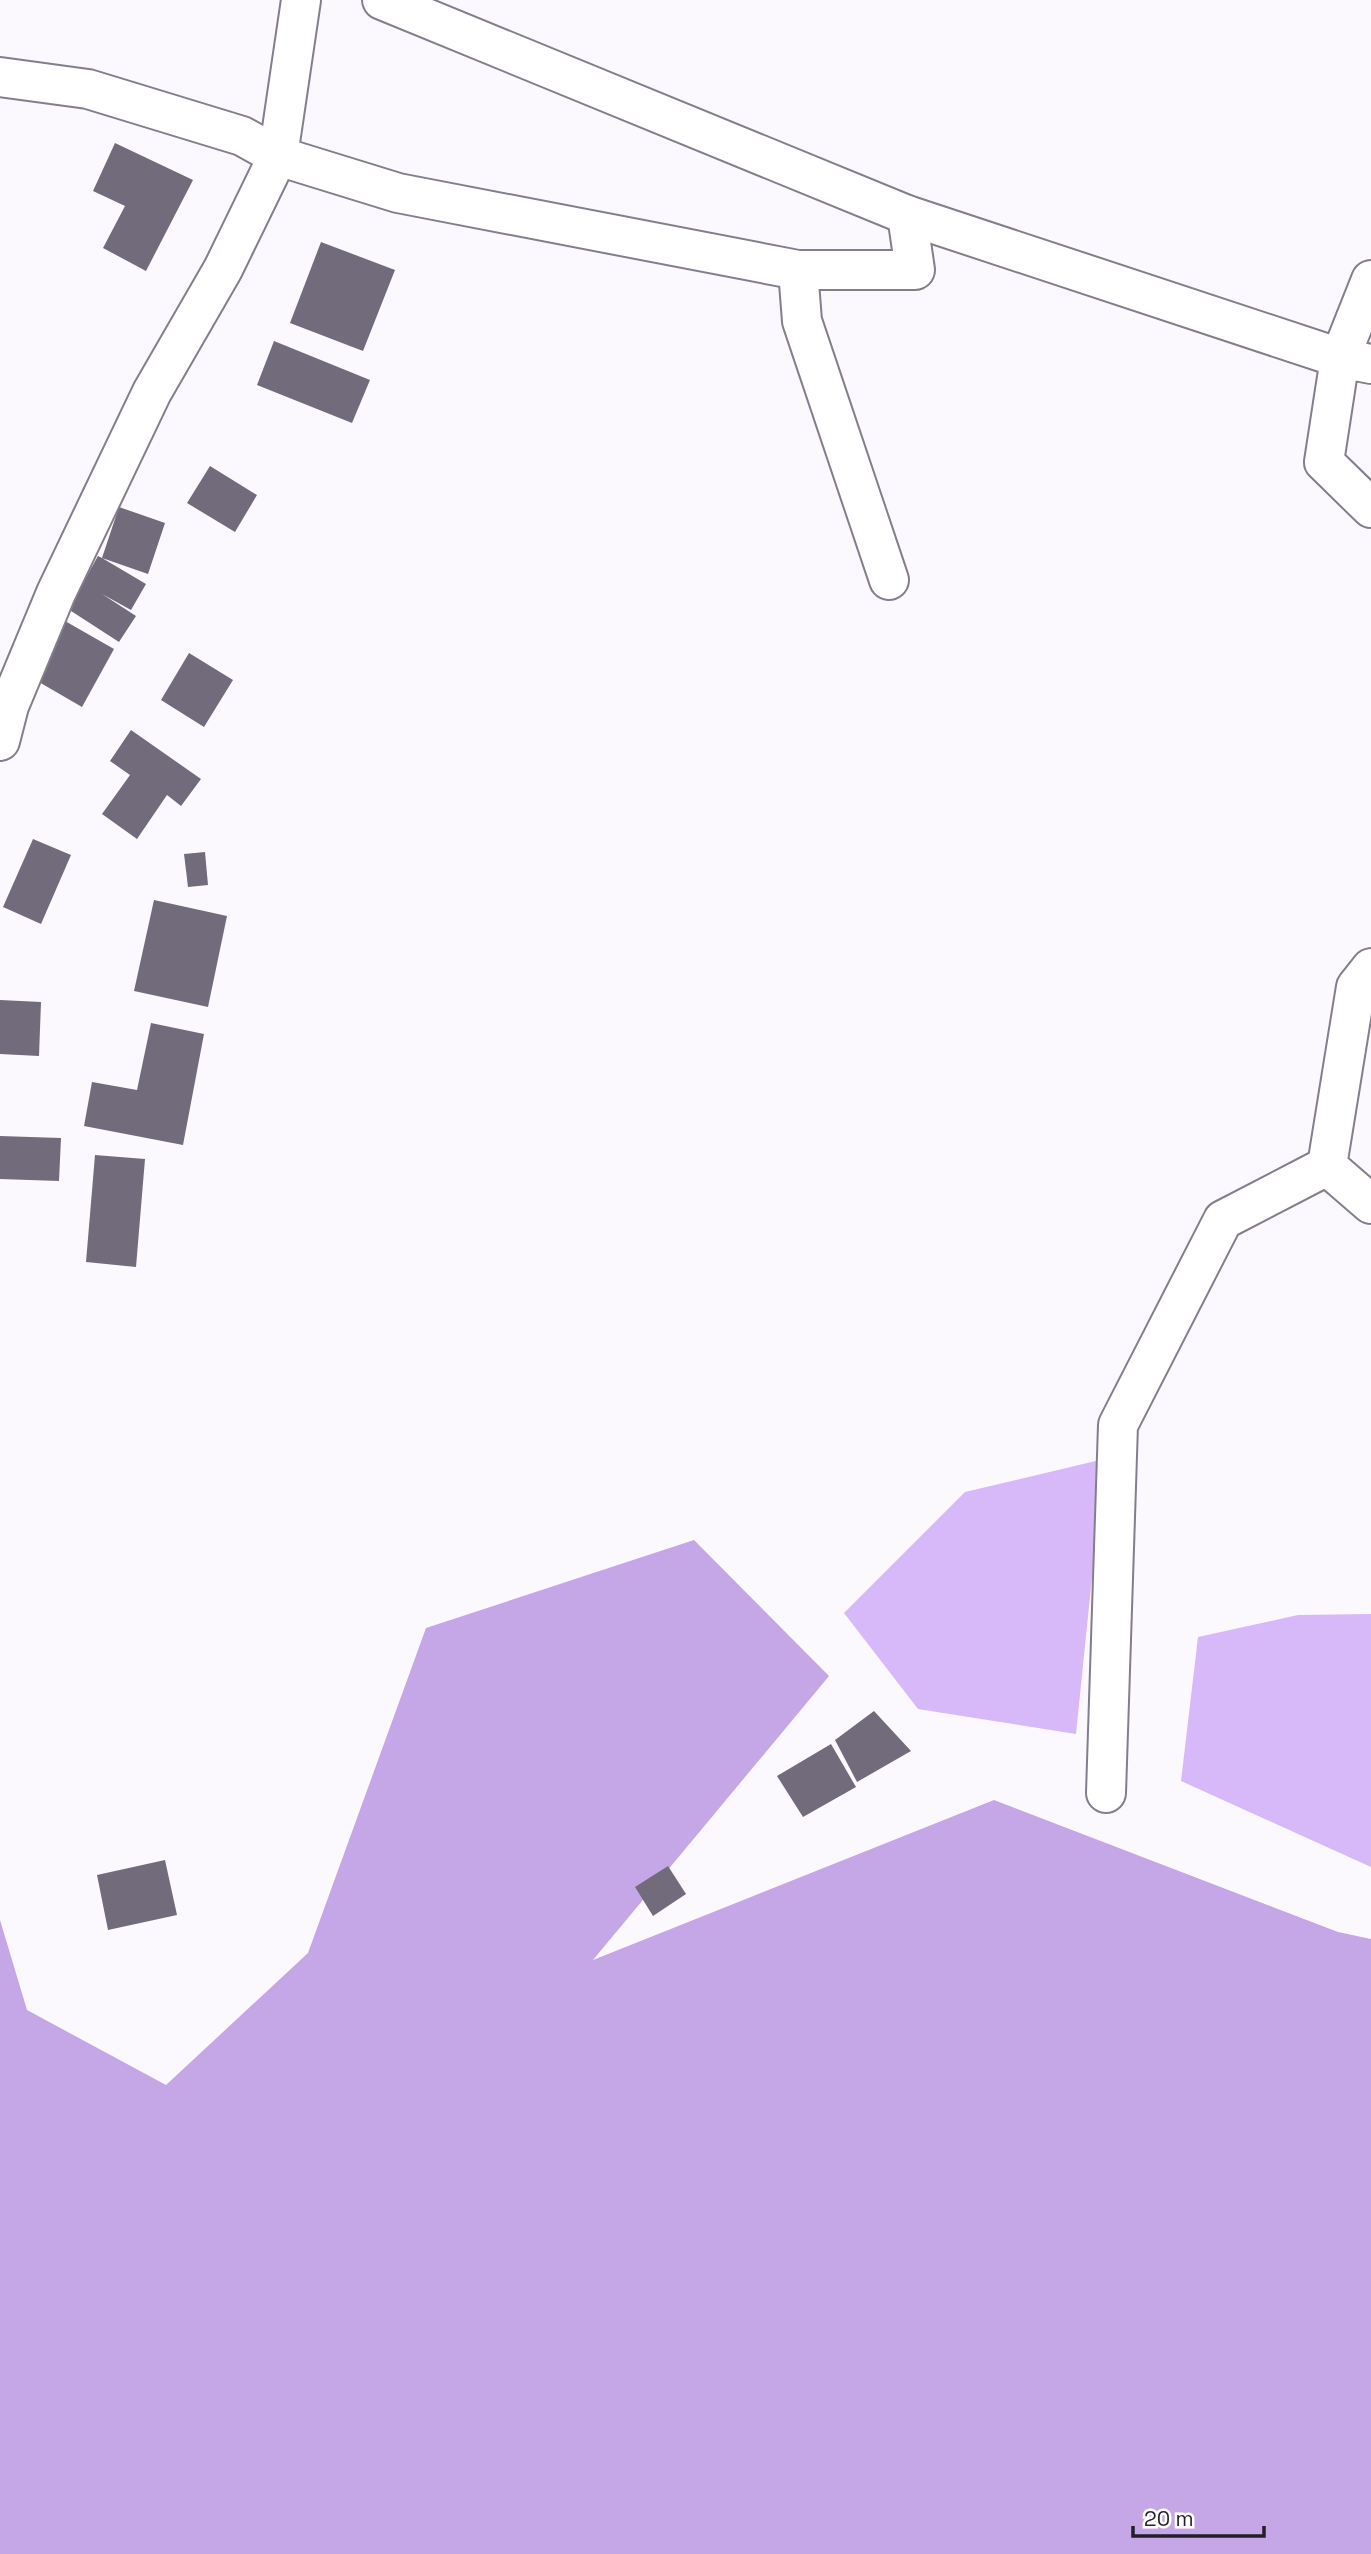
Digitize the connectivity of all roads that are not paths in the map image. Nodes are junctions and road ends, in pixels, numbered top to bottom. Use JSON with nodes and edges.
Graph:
{"nodes":[{"id":1,"x":301,"y":0,"type":"edge"},
{"id":2,"x":382,"y":0,"type":"edge"},
{"id":3,"x":0,"y":77,"type":"edge"},
{"id":4,"x":278,"y":156,"type":"junction"},
{"id":5,"x":906,"y":215,"type":"junction"},
{"id":6,"x":798,"y":270,"type":"junction"},
{"id":7,"x":1371,"y":280,"type":"edge"},
{"id":8,"x":1355,"y":361,"type":"edge"},
{"id":9,"x":1371,"y":508,"type":"edge"},
{"id":10,"x":889,"y":580,"type":"dead end"},
{"id":11,"x":0,"y":741,"type":"edge"},
{"id":12,"x":1363,"y":978,"type":"edge"},
{"id":13,"x":1327,"y":1166,"type":"junction"},
{"id":14,"x":1371,"y":1204,"type":"edge"},
{"id":15,"x":1105,"y":1793,"type":"dead end"}],
"edges":[{"from":1,"to":4,"type":"street"},
{"from":2,"to":5,"type":"street"},
{"from":3,"to":4,"type":"street"},
{"from":4,"to":6,"type":"street"},
{"from":4,"to":11,"type":"street"},
{"from":5,"to":6,"type":"street"},
{"from":5,"to":8,"type":"street"},
{"from":6,"to":10,"type":"street"},
{"from":7,"to":8,"type":"street"},
{"from":8,"to":9,"type":"street"},
{"from":12,"to":13,"type":"street"},
{"from":13,"to":14,"type":"street"},
{"from":13,"to":15,"type":"street"}]}
